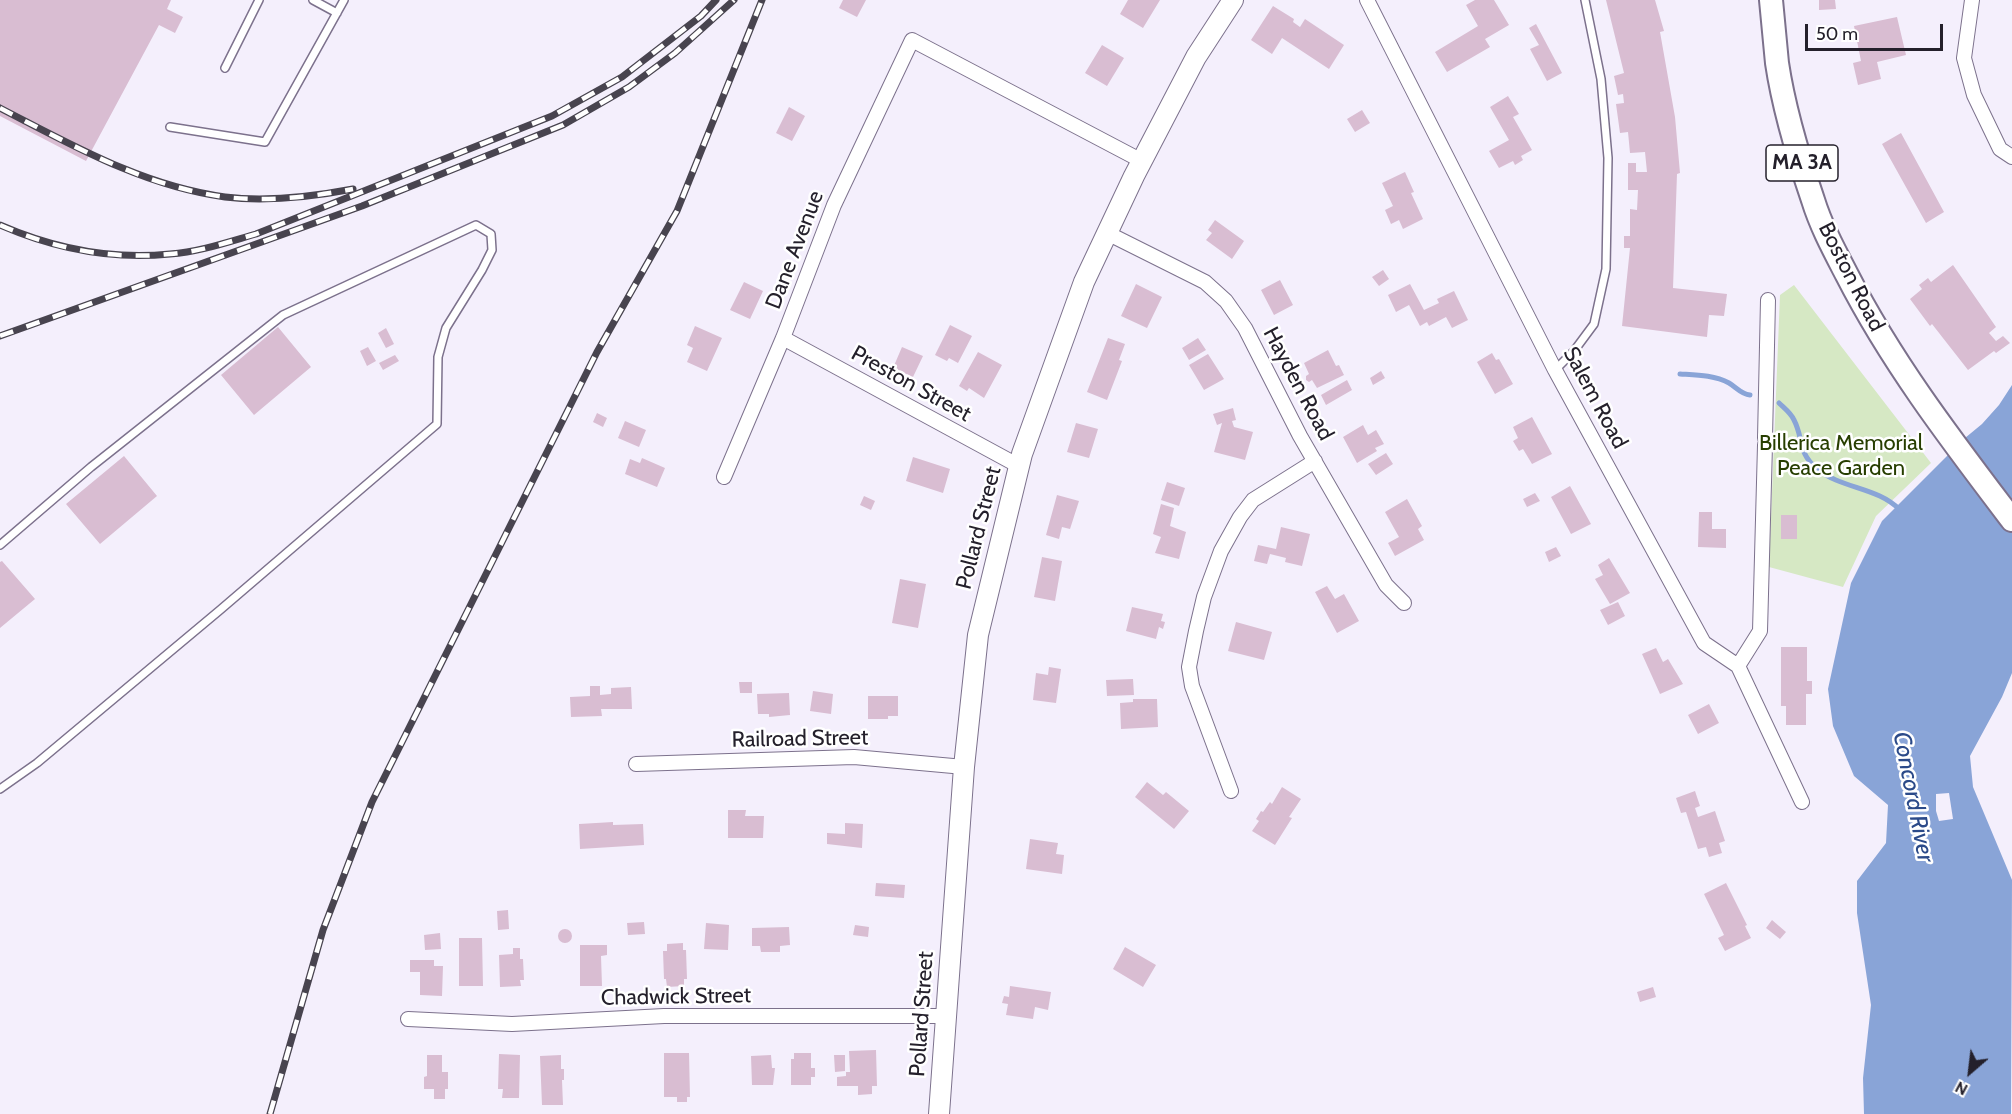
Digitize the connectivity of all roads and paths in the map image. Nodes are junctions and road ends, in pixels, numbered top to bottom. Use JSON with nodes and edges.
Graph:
{"nodes":[{"id":1,"x":259,"y":0,"type":"edge"},
{"id":2,"x":313,"y":0,"type":"edge"},
{"id":3,"x":344,"y":0,"type":"edge"},
{"id":4,"x":1233,"y":0,"type":"edge"},
{"id":5,"x":1366,"y":0,"type":"edge"},
{"id":6,"x":1585,"y":0,"type":"edge"},
{"id":7,"x":1771,"y":0,"type":"edge"},
{"id":8,"x":1972,"y":0,"type":"edge"},
{"id":9,"x":337,"y":13,"type":"junction"},
{"id":10,"x":225,"y":69,"type":"dead end"},
{"id":11,"x":170,"y":127,"type":"dead end"},
{"id":12,"x":2012,"y":157,"type":"edge"},
{"id":13,"x":1142,"y":161,"type":"junction"},
{"id":14,"x":1107,"y":233,"type":"junction"},
{"id":15,"x":1768,"y":300,"type":"dead end"},
{"id":16,"x":783,"y":338,"type":"junction"},
{"id":17,"x":1555,"y":370,"type":"junction"},
{"id":18,"x":1315,"y":461,"type":"junction"},
{"id":19,"x":1019,"y":466,"type":"junction"},
{"id":20,"x":724,"y":477,"type":"dead end"},
{"id":21,"x":2012,"y":519,"type":"edge"},
{"id":22,"x":0,"y":545,"type":"edge"},
{"id":23,"x":1404,"y":603,"type":"dead end"},
{"id":24,"x":1738,"y":666,"type":"junction"},
{"id":25,"x":636,"y":764,"type":"dead end"},
{"id":26,"x":964,"y":767,"type":"junction"},
{"id":27,"x":0,"y":789,"type":"edge"},
{"id":28,"x":1231,"y":790,"type":"dead end"},
{"id":29,"x":1802,"y":802,"type":"dead end"},
{"id":30,"x":945,"y":1016,"type":"junction"},
{"id":31,"x":408,"y":1019,"type":"dead end"},
{"id":32,"x":939,"y":1114,"type":"edge"}],
"edges":[{"from":1,"to":10,"type":"lane"},
{"from":2,"to":9,"type":"lane"},
{"from":3,"to":9,"type":"lane"},
{"from":4,"to":13,"type":"main road","name":"Pollard Street"},
{"from":5,"to":17,"type":"street","name":"Salem Road"},
{"from":6,"to":17,"type":"lane"},
{"from":7,"to":21,"type":"main road","name":"Boston Road","number":"MA 3A"},
{"from":8,"to":12,"type":"street"},
{"from":9,"to":11,"type":"lane"},
{"from":13,"to":14,"type":"main road","name":"Pollard Street"},
{"from":13,"to":16,"type":"street","name":"Dane Avenue"},
{"from":14,"to":18,"type":"street","name":"Hayden Road"},
{"from":14,"to":19,"type":"main road","name":"Pollard Street"},
{"from":15,"to":24,"type":"street"},
{"from":16,"to":19,"type":"street","name":"Preston Street"},
{"from":16,"to":20,"type":"street","name":"Dane Avenue"},
{"from":17,"to":24,"type":"street","name":"Salem Road"},
{"from":18,"to":23,"type":"street","name":"Hayden Road"},
{"from":18,"to":28,"type":"street"},
{"from":19,"to":26,"type":"main road","name":"Pollard Street"},
{"from":22,"to":27,"type":"lane"},
{"from":24,"to":29,"type":"street"},
{"from":25,"to":26,"type":"street","name":"Railroad Street"},
{"from":26,"to":30,"type":"main road","name":"Pollard Street"},
{"from":30,"to":31,"type":"street","name":"Chadwick Street"},
{"from":30,"to":32,"type":"main road","name":"Pollard Street"}]}
